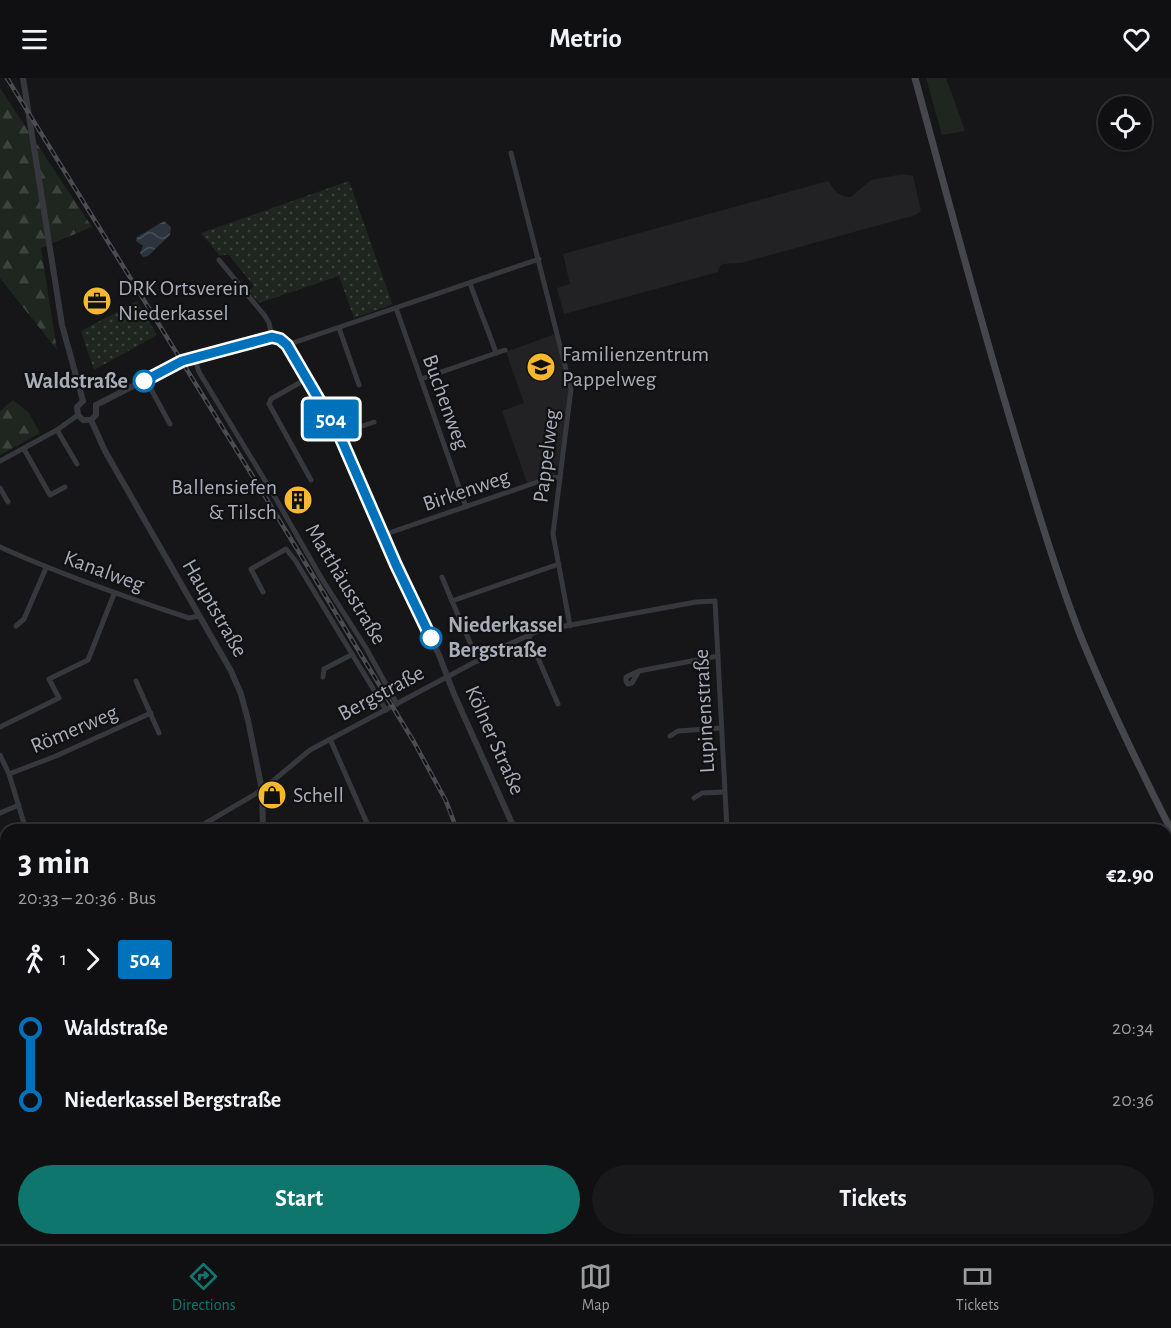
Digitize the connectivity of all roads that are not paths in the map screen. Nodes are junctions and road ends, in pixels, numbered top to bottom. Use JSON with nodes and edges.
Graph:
{"nodes":[{"id":1,"x":23,"y":78,"type":"edge"},
{"id":2,"x":915,"y":78,"type":"edge"},
{"id":3,"x":512,"y":153,"type":"dead end"},
{"id":4,"x":539,"y":259,"type":"junction"},
{"id":5,"x":219,"y":260,"type":"dead end"},
{"id":6,"x":470,"y":283,"type":"junction"},
{"id":7,"x":396,"y":308,"type":"junction"},
{"id":8,"x":339,"y":328,"type":"junction"},
{"id":9,"x":272,"y":337,"type":"junction"},
{"id":10,"x":287,"y":345,"type":"junction"},
{"id":11,"x":505,"y":350,"type":"dead end"},
{"id":12,"x":496,"y":353,"type":"junction"},
{"id":13,"x":194,"y":357,"type":"junction"},
{"id":14,"x":308,"y":378,"type":"junction"},
{"id":15,"x":421,"y":379,"type":"junction"},
{"id":16,"x":146,"y":380,"type":"junction"},
{"id":17,"x":359,"y":385,"type":"dead end"},
{"id":18,"x":83,"y":401,"type":"junction"},
{"id":19,"x":96,"y":405,"type":"junction"},
{"id":20,"x":78,"y":415,"type":"junction"},
{"id":21,"x":91,"y":420,"type":"junction"},
{"id":22,"x":374,"y":422,"type":"dead end"},
{"id":23,"x":170,"y":424,"type":"dead end"},
{"id":24,"x":57,"y":430,"type":"junction"},
{"id":25,"x":339,"y":434,"type":"junction"},
{"id":26,"x":24,"y":449,"type":"junction"},
{"id":27,"x":0,"y":461,"type":"edge"},
{"id":28,"x":77,"y":465,"type":"dead end"},
{"id":29,"x":560,"y":478,"type":"junction"},
{"id":30,"x":311,"y":480,"type":"dead end"},
{"id":31,"x":65,"y":487,"type":"dead end"},
{"id":32,"x":0,"y":488,"type":"edge"},
{"id":33,"x":8,"y":502,"type":"dead end"},
{"id":34,"x":466,"y":507,"type":"junction"},
{"id":35,"x":383,"y":536,"type":"junction"},
{"id":36,"x":0,"y":547,"type":"edge"},
{"id":37,"x":559,"y":564,"type":"junction"},
{"id":38,"x":46,"y":568,"type":"junction"},
{"id":39,"x":442,"y":577,"type":"dead end"},
{"id":40,"x":263,"y":592,"type":"dead end"},
{"id":41,"x":114,"y":594,"type":"junction"},
{"id":42,"x":452,"y":601,"type":"junction"},
{"id":43,"x":199,"y":616,"type":"junction"},
{"id":44,"x":16,"y":626,"type":"dead end"},
{"id":45,"x":570,"y":626,"type":"junction"},
{"id":46,"x":716,"y":629,"type":"joint"},
{"id":47,"x":528,"y":635,"type":"junction"},
{"id":48,"x":351,"y":655,"type":"junction"},
{"id":49,"x":718,"y":656,"type":"junction"},
{"id":50,"x":478,"y":661,"type":"junction"},
{"id":51,"x":639,"y":671,"type":"dead end"},
{"id":52,"x":448,"y":676,"type":"junction"},
{"id":53,"x":322,"y":677,"type":"dead end"},
{"id":54,"x":136,"y":681,"type":"dead end"},
{"id":55,"x":397,"y":704,"type":"junction"},
{"id":56,"x":558,"y":704,"type":"dead end"},
{"id":57,"x":386,"y":710,"type":"junction"},
{"id":58,"x":151,"y":713,"type":"junction"},
{"id":59,"x":0,"y":727,"type":"edge"},
{"id":60,"x":721,"y":728,"type":"junction"},
{"id":61,"x":159,"y":733,"type":"dead end"},
{"id":62,"x":670,"y":736,"type":"dead end"},
{"id":63,"x":330,"y":739,"type":"junction"},
{"id":64,"x":0,"y":755,"type":"edge"},
{"id":65,"x":9,"y":774,"type":"junction"},
{"id":66,"x":262,"y":790,"type":"junction"},
{"id":67,"x":724,"y":792,"type":"junction"},
{"id":68,"x":694,"y":798,"type":"dead end"},
{"id":69,"x":19,"y":805,"type":"junction"},
{"id":70,"x":0,"y":813,"type":"edge"},
{"id":71,"x":24,"y":824,"type":"edge"},
{"id":72,"x":204,"y":824,"type":"edge"},
{"id":73,"x":263,"y":824,"type":"edge"},
{"id":74,"x":367,"y":824,"type":"edge"},
{"id":75,"x":512,"y":824,"type":"edge"},
{"id":76,"x":727,"y":824,"type":"edge"},
{"id":77,"x":1168,"y":824,"type":"edge"}],
"edges":[{"from":1,"to":18,"type":"street"},
{"from":2,"to":77,"type":"main road"},
{"from":3,"to":4,"type":"street","name":"Pappelweg"},
{"from":4,"to":6,"type":"street"},
{"from":4,"to":29,"type":"street","name":"Pappelweg"},
{"from":5,"to":9,"type":"street"},
{"from":6,"to":7,"type":"street"},
{"from":6,"to":12,"type":"street"},
{"from":7,"to":8,"type":"street"},
{"from":7,"to":15,"type":"street","name":"Buchenweg"},
{"from":8,"to":10,"type":"street"},
{"from":8,"to":17,"type":"street"},
{"from":9,"to":10,"type":"street","name":"Kölner Straße"},
{"from":9,"to":13,"type":"street"},
{"from":10,"to":14,"type":"street","name":"Kölner Straße"},
{"from":11,"to":12,"type":"street"},
{"from":12,"to":15,"type":"street"},
{"from":13,"to":16,"type":"street"},
{"from":13,"to":55,"type":"street","name":"Matthäusstraße"},
{"from":14,"to":25,"type":"street","name":"Kölner Straße"},
{"from":14,"to":30,"type":"street"},
{"from":15,"to":34,"type":"street","name":"Buchenweg"},
{"from":16,"to":19,"type":"street"},
{"from":16,"to":23,"type":"street"},
{"from":18,"to":19,"type":"street"},
{"from":18,"to":20,"type":"street"},
{"from":19,"to":21,"type":"street"},
{"from":20,"to":21,"type":"street"},
{"from":20,"to":24,"type":"street"},
{"from":21,"to":43,"type":"street","name":"Hauptstraße"},
{"from":22,"to":25,"type":"street"},
{"from":24,"to":26,"type":"street"},
{"from":24,"to":28,"type":"street"},
{"from":25,"to":35,"type":"street","name":"Kölner Straße"},
{"from":26,"to":27,"type":"street"},
{"from":26,"to":31,"type":"street"},
{"from":29,"to":34,"type":"street","name":"Birkenweg"},
{"from":29,"to":37,"type":"street","name":"Pappelweg"},
{"from":32,"to":33,"type":"street"},
{"from":34,"to":35,"type":"street","name":"Birkenweg"},
{"from":35,"to":52,"type":"street","name":"Kölner Straße"},
{"from":36,"to":38,"type":"street","name":"Kanalweg"},
{"from":37,"to":42,"type":"street"},
{"from":37,"to":45,"type":"street","name":"Pappelweg"},
{"from":38,"to":41,"type":"street","name":"Kanalweg"},
{"from":38,"to":44,"type":"street"},
{"from":39,"to":42,"type":"street"},
{"from":40,"to":48,"type":"street"},
{"from":41,"to":43,"type":"street","name":"Kanalweg"},
{"from":41,"to":59,"type":"street"},
{"from":42,"to":50,"type":"street"},
{"from":43,"to":66,"type":"street","name":"Hauptstraße"},
{"from":45,"to":46,"type":"street","name":"Bergstraße"},
{"from":45,"to":47,"type":"street","name":"Bergstraße"},
{"from":46,"to":49,"type":"street","name":"Lupinenstraße"},
{"from":47,"to":50,"type":"street","name":"Bergstraße"},
{"from":47,"to":56,"type":"street"},
{"from":48,"to":53,"type":"street"},
{"from":48,"to":57,"type":"street"},
{"from":49,"to":51,"type":"street"},
{"from":49,"to":60,"type":"street","name":"Lupinenstraße"},
{"from":50,"to":52,"type":"street","name":"Bergstraße"},
{"from":52,"to":55,"type":"street","name":"Bergstraße"},
{"from":52,"to":75,"type":"street","name":"Kölner Straße"},
{"from":54,"to":58,"type":"street","name":"Römerweg"},
{"from":55,"to":57,"type":"street","name":"Bergstraße"},
{"from":57,"to":63,"type":"street","name":"Bergstraße"},
{"from":58,"to":61,"type":"street","name":"Römerweg"},
{"from":58,"to":65,"type":"street","name":"Römerweg"},
{"from":60,"to":62,"type":"street"},
{"from":60,"to":67,"type":"street","name":"Lupinenstraße"},
{"from":63,"to":66,"type":"street","name":"Bergstraße"},
{"from":63,"to":74,"type":"street"},
{"from":64,"to":65,"type":"street"},
{"from":65,"to":69,"type":"street"},
{"from":66,"to":72,"type":"street","name":"Bergstraße"},
{"from":66,"to":73,"type":"street","name":"Hauptstraße"},
{"from":67,"to":68,"type":"street","name":"Lupinenstraße"},
{"from":67,"to":76,"type":"street","name":"Lupinenstraße"},
{"from":69,"to":70,"type":"street"},
{"from":69,"to":71,"type":"street"}]}
